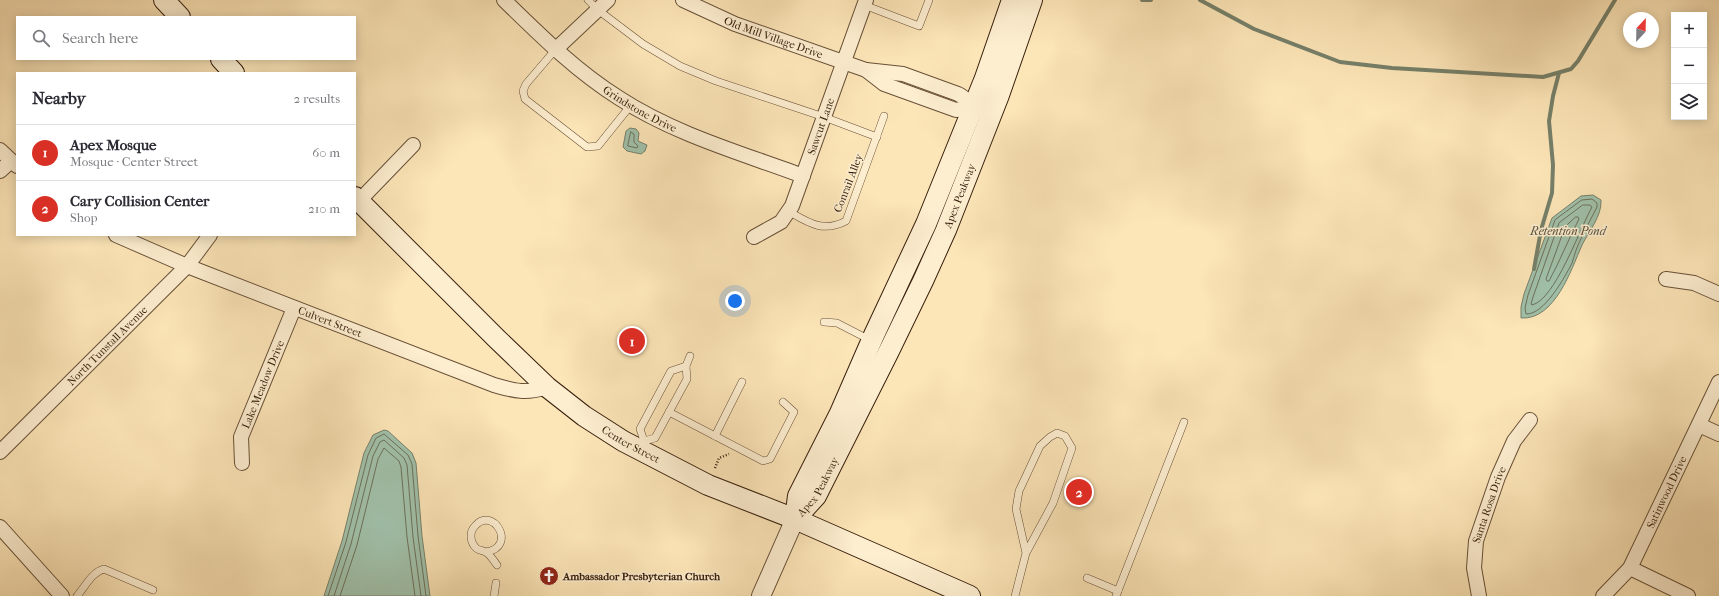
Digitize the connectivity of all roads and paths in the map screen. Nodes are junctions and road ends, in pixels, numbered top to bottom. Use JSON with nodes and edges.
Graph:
{"nodes":[{"id":1,"x":164,"y":0,"type":"edge"},
{"id":2,"x":504,"y":0,"type":"edge"},
{"id":3,"x":588,"y":0,"type":"edge"},
{"id":4,"x":608,"y":0,"type":"edge"},
{"id":5,"x":683,"y":0,"type":"edge"},
{"id":6,"x":929,"y":0,"type":"edge"},
{"id":7,"x":1012,"y":0,"type":"edge"},
{"id":8,"x":1032,"y":0,"type":"edge"},
{"id":9,"x":865,"y":3,"type":"edge"},
{"id":10,"x":598,"y":10,"type":"junction"},
{"id":11,"x":179,"y":16,"type":"edge"},
{"id":12,"x":555,"y":50,"type":"junction"},
{"id":13,"x":222,"y":60,"type":"edge"},
{"id":14,"x":843,"y":61,"type":"junction"},
{"id":15,"x":233,"y":72,"type":"edge"},
{"id":16,"x":631,"y":105,"type":"junction"},
{"id":17,"x":973,"y":107,"type":"junction"},
{"id":18,"x":991,"y":115,"type":"junction"},
{"id":19,"x":884,"y":116,"type":"dead end"},
{"id":20,"x":824,"y":117,"type":"junction"},
{"id":21,"x":877,"y":137,"type":"junction"},
{"id":22,"x":414,"y":145,"type":"dead end"},
{"id":23,"x":0,"y":150,"type":"edge"},
{"id":24,"x":14,"y":163,"type":"edge"},
{"id":25,"x":0,"y":171,"type":"edge"},
{"id":26,"x":803,"y":176,"type":"junction"},
{"id":27,"x":357,"y":199,"type":"edge"},
{"id":28,"x":788,"y":211,"type":"junction"},
{"id":29,"x":118,"y":236,"type":"edge"},
{"id":30,"x":209,"y":236,"type":"edge"},
{"id":31,"x":754,"y":237,"type":"dead end"},
{"id":32,"x":187,"y":266,"type":"junction"},
{"id":33,"x":1666,"y":278,"type":"dead end"},
{"id":34,"x":1719,"y":294,"type":"edge"},
{"id":35,"x":294,"y":308,"type":"junction"},
{"id":36,"x":824,"y":322,"type":"dead end"},
{"id":37,"x":871,"y":341,"type":"junction"},
{"id":38,"x":690,"y":356,"type":"dead end"},
{"id":39,"x":686,"y":366,"type":"junction"},
{"id":40,"x":742,"y":382,"type":"dead end"},
{"id":41,"x":1719,"y":382,"type":"edge"},
{"id":42,"x":547,"y":388,"type":"junction"},
{"id":43,"x":783,"y":402,"type":"dead end"},
{"id":44,"x":669,"y":412,"type":"junction"},
{"id":45,"x":1530,"y":420,"type":"dead end"},
{"id":46,"x":1184,"y":422,"type":"dead end"},
{"id":47,"x":1699,"y":425,"type":"junction"},
{"id":48,"x":1719,"y":434,"type":"edge"},
{"id":49,"x":718,"y":438,"type":"junction"},
{"id":50,"x":642,"y":445,"type":"junction"},
{"id":51,"x":0,"y":452,"type":"edge"},
{"id":52,"x":730,"y":453,"type":"dead end"},
{"id":53,"x":242,"y":463,"type":"dead end"},
{"id":54,"x":715,"y":468,"type":"dead end"},
{"id":55,"x":795,"y":520,"type":"junction"},
{"id":56,"x":0,"y":527,"type":"edge"},
{"id":57,"x":486,"y":552,"type":"junction"},
{"id":58,"x":1026,"y":554,"type":"junction"},
{"id":59,"x":497,"y":565,"type":"dead end"},
{"id":60,"x":1630,"y":568,"type":"junction"},
{"id":61,"x":1087,"y":578,"type":"dead end"},
{"id":62,"x":496,"y":583,"type":"dead end"},
{"id":63,"x":153,"y":590,"type":"dead end"},
{"id":64,"x":1117,"y":593,"type":"edge"},
{"id":65,"x":62,"y":596,"type":"edge"},
{"id":66,"x":77,"y":596,"type":"edge"},
{"id":67,"x":494,"y":596,"type":"edge"},
{"id":68,"x":762,"y":596,"type":"edge"},
{"id":69,"x":970,"y":596,"type":"edge"},
{"id":70,"x":1015,"y":596,"type":"edge"},
{"id":71,"x":1479,"y":596,"type":"edge"},
{"id":72,"x":1603,"y":596,"type":"edge"},
{"id":73,"x":1688,"y":596,"type":"edge"}],
"edges":[{"from":1,"to":11,"type":"main road"},
{"from":2,"to":12,"type":"street","name":"Grindstone Drive"},
{"from":3,"to":10,"type":"lane"},
{"from":4,"to":10,"type":"street"},
{"from":5,"to":14,"type":"street","name":"Old Mill Village Drive"},
{"from":6,"to":9,"type":"lane"},
{"from":7,"to":17,"type":"main road","name":"Apex Peakway"},
{"from":8,"to":18,"type":"main road","name":"Apex Peakway"},
{"from":9,"to":14,"type":"street","name":"Sawcut Lane"},
{"from":10,"to":12,"type":"street"},
{"from":10,"to":20,"type":"lane"},
{"from":12,"to":16,"type":"street","name":"Grindstone Drive"},
{"from":12,"to":16,"type":"lane"},
{"from":13,"to":15,"type":"main road"},
{"from":14,"to":17,"type":"street","name":"Old Mill Village Drive"},
{"from":14,"to":20,"type":"street","name":"Sawcut Lane"},
{"from":16,"to":26,"type":"street","name":"Grindstone Drive"},
{"from":17,"to":18,"type":"street","name":"Old Mill Village Drive"},
{"from":17,"to":37,"type":"main road","name":"Apex Peakway"},
{"from":18,"to":55,"type":"main road","name":"Apex Peakway"},
{"from":19,"to":21,"type":"lane","name":"Conrail Alley"},
{"from":20,"to":21,"type":"lane"},
{"from":20,"to":26,"type":"street","name":"Sawcut Lane"},
{"from":21,"to":28,"type":"lane","name":"Conrail Alley"},
{"from":22,"to":27,"type":"street"},
{"from":23,"to":24,"type":"street"},
{"from":24,"to":25,"type":"street"},
{"from":26,"to":28,"type":"street","name":"Sawcut Lane"},
{"from":27,"to":42,"type":"main road","name":"Center Street"},
{"from":28,"to":31,"type":"street","name":"Sawcut Lane"},
{"from":29,"to":32,"type":"street","name":"Culvert Street"},
{"from":30,"to":32,"type":"street","name":"North Tunstall Avenue"},
{"from":32,"to":35,"type":"street","name":"Culvert Street"},
{"from":32,"to":51,"type":"street","name":"North Tunstall Avenue"},
{"from":33,"to":34,"type":"street"},
{"from":35,"to":42,"type":"street","name":"Culvert Street"},
{"from":35,"to":53,"type":"street","name":"Lake Meadow Drive"},
{"from":36,"to":37,"type":"lane"},
{"from":37,"to":55,"type":"main road","name":"Apex Peakway"},
{"from":38,"to":39,"type":"lane"},
{"from":39,"to":44,"type":"lane"},
{"from":39,"to":50,"type":"lane"},
{"from":40,"to":49,"type":"lane"},
{"from":41,"to":47,"type":"street","name":"Satinwood Drive"},
{"from":42,"to":50,"type":"main road","name":"Center Street"},
{"from":43,"to":49,"type":"lane"},
{"from":44,"to":49,"type":"lane"},
{"from":44,"to":50,"type":"lane"},
{"from":45,"to":71,"type":"street","name":"Santa Rosa Drive"},
{"from":46,"to":64,"type":"lane"},
{"from":47,"to":48,"type":"street"},
{"from":47,"to":60,"type":"street","name":"Satinwood Drive"},
{"from":50,"to":55,"type":"main road","name":"Center Street"},
{"from":52,"to":54,"type":"path"},
{"from":55,"to":68,"type":"street"},
{"from":55,"to":69,"type":"main road","name":"Center Street"},
{"from":56,"to":65,"type":"street"},
{"from":57,"to":57,"type":"lane"},
{"from":57,"to":59,"type":"lane"},
{"from":58,"to":58,"type":"lane"},
{"from":58,"to":70,"type":"lane"},
{"from":60,"to":72,"type":"street","name":"Satinwood Drive"},
{"from":60,"to":73,"type":"street"},
{"from":61,"to":64,"type":"lane"},
{"from":62,"to":67,"type":"lane"},
{"from":63,"to":66,"type":"lane"}]}
